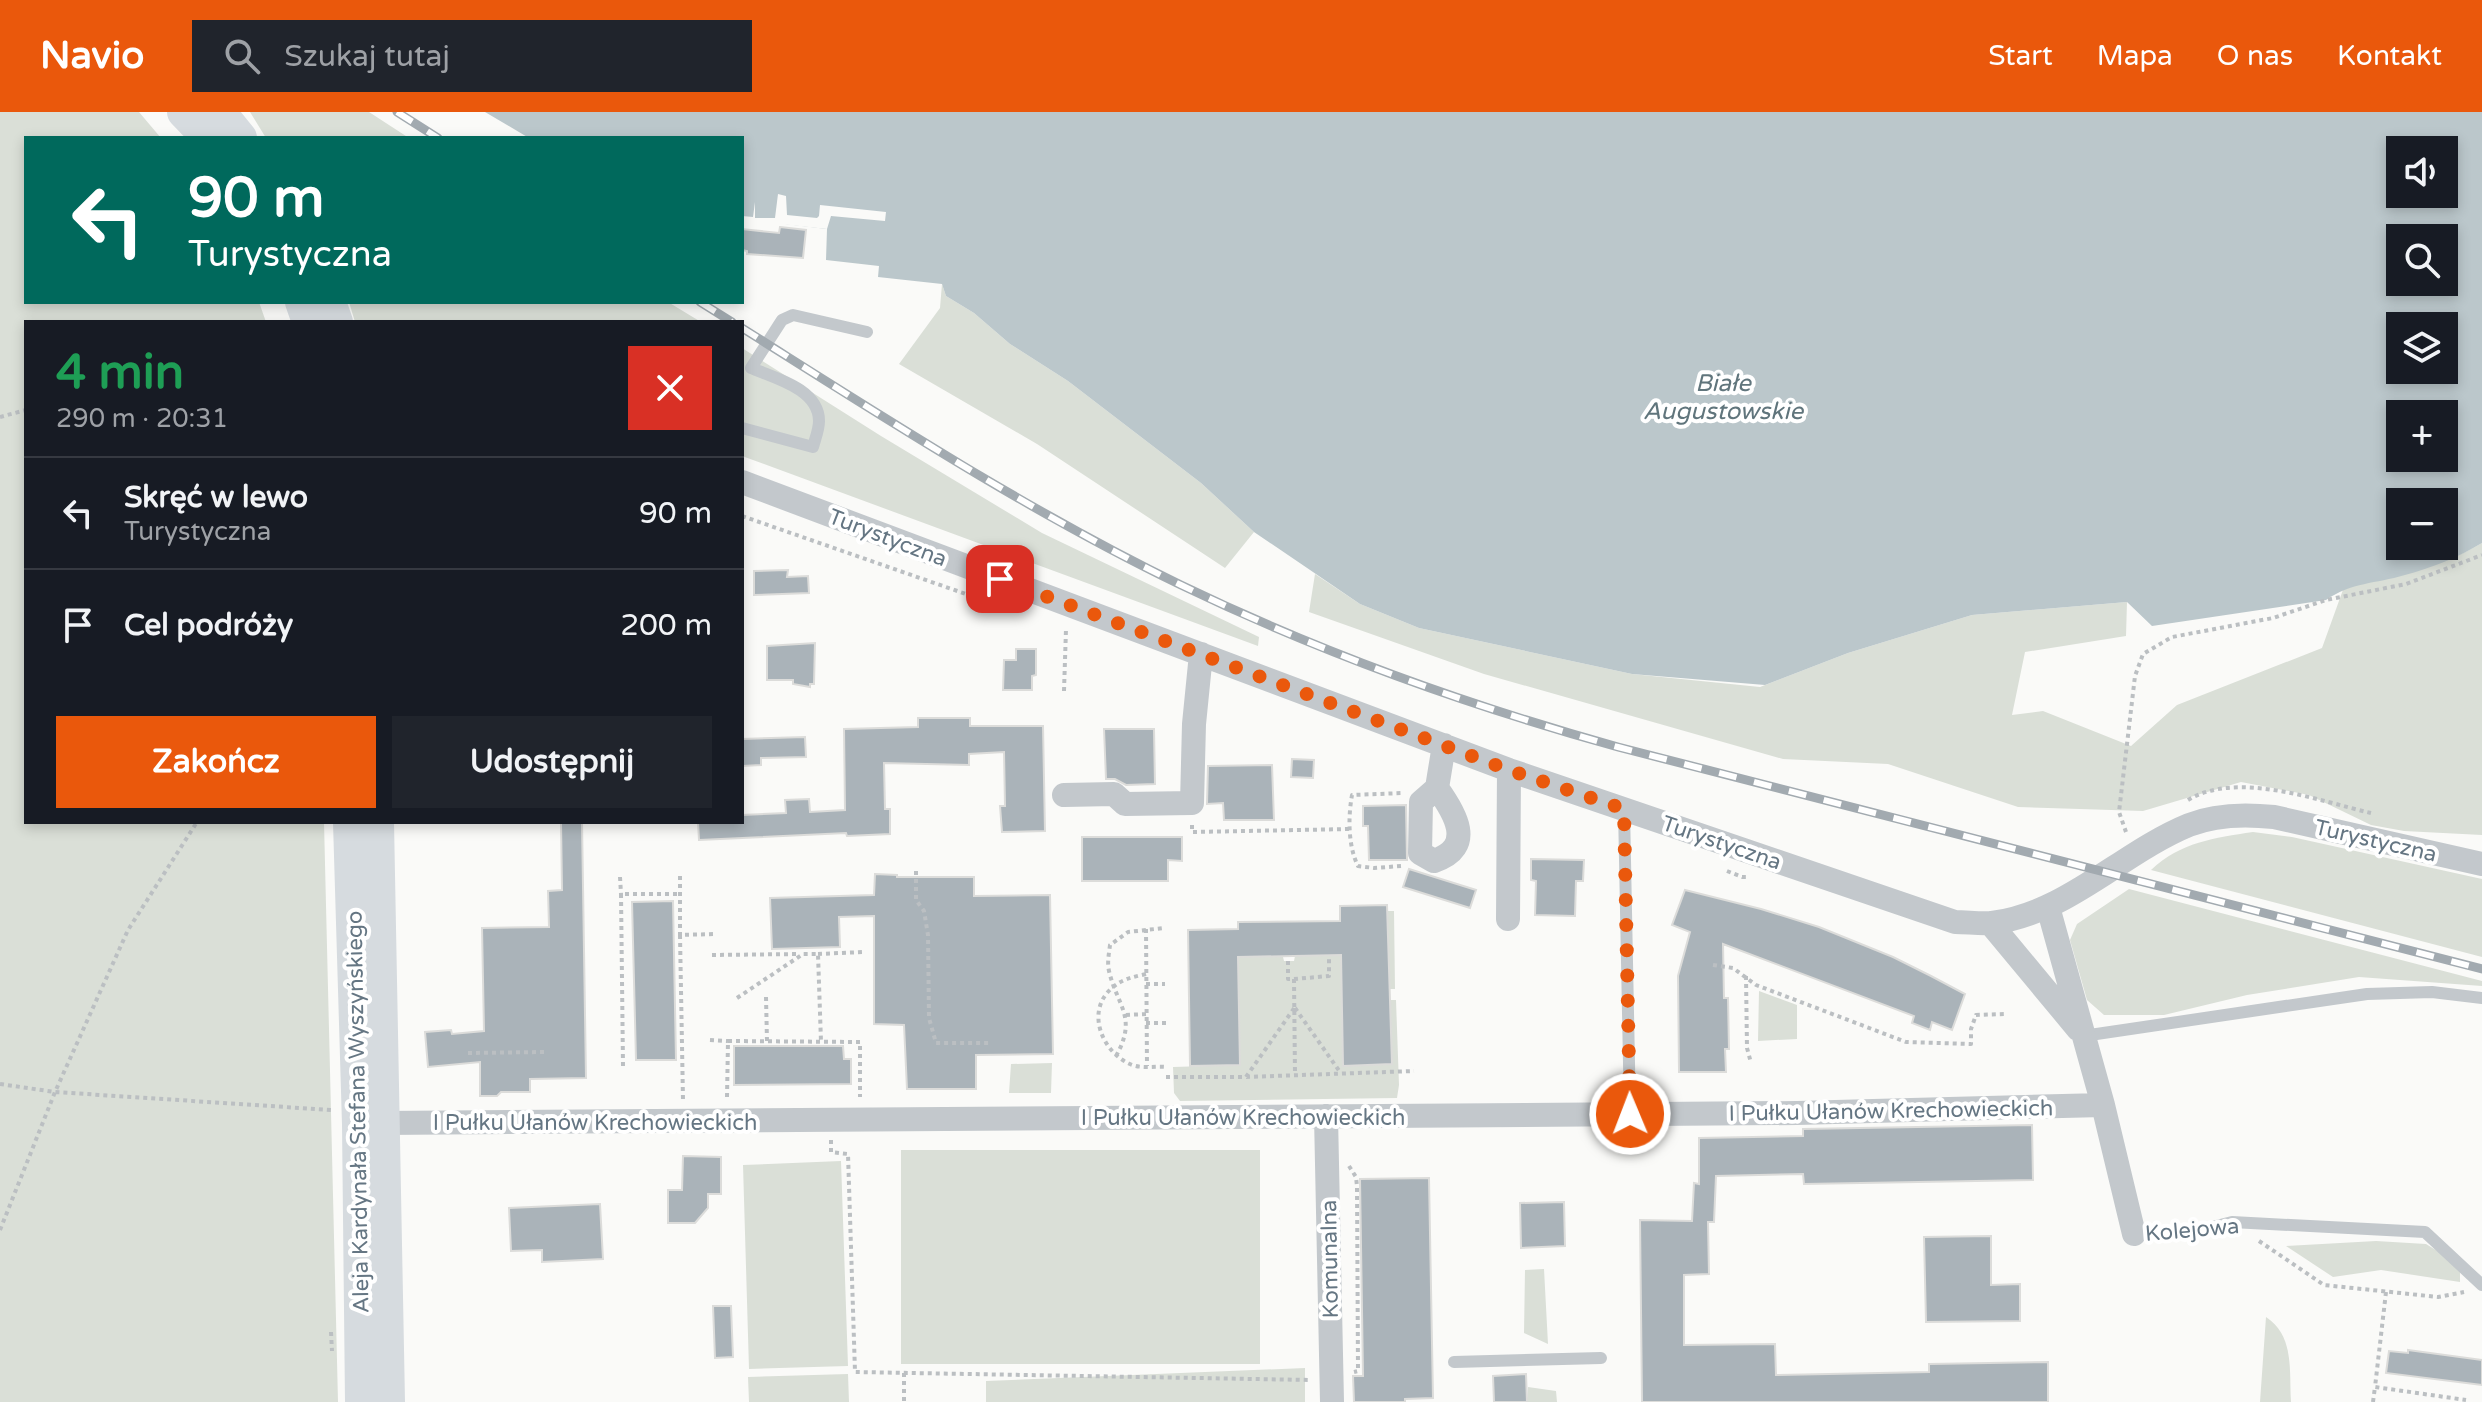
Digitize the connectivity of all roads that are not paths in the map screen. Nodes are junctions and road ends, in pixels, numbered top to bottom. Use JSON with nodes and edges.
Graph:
{"nodes":[{"id":1,"x":184,"y":112,"type":"edge"},
{"id":2,"x":219,"y":112,"type":"edge"},
{"id":3,"x":207,"y":136,"type":"edge"},
{"id":4,"x":238,"y":136,"type":"edge"},
{"id":5,"x":867,"y":332,"type":"dead end"},
{"id":6,"x":747,"y":366,"type":"edge"},
{"id":7,"x":744,"y":429,"type":"edge"},
{"id":8,"x":744,"y":483,"type":"edge"},
{"id":9,"x":1201,"y":654,"type":"junction"},
{"id":10,"x":1444,"y":745,"type":"junction"},
{"id":11,"x":1509,"y":770,"type":"junction"},
{"id":12,"x":1437,"y":788,"type":"junction"},
{"id":13,"x":1064,"y":795,"type":"dead end"},
{"id":14,"x":1624,"y":809,"type":"junction"},
{"id":15,"x":350,"y":824,"type":"edge"},
{"id":16,"x":377,"y":824,"type":"edge"},
{"id":17,"x":2482,"y":864,"type":"edge"},
{"id":18,"x":2048,"y":907,"type":"junction"},
{"id":19,"x":1508,"y":919,"type":"dead end"},
{"id":20,"x":1990,"y":923,"type":"junction"},
{"id":21,"x":2482,"y":998,"type":"edge"},
{"id":22,"x":2083,"y":1036,"type":"junction"},
{"id":23,"x":2103,"y":1105,"type":"junction"},
{"id":24,"x":1630,"y":1114,"type":"junction"},
{"id":25,"x":1326,"y":1116,"type":"junction"},
{"id":26,"x":360,"y":1119,"type":"junction"},
{"id":27,"x":2134,"y":1234,"type":"joint"},
{"id":28,"x":2482,"y":1285,"type":"edge"},
{"id":29,"x":374,"y":1350,"type":"junction"},
{"id":30,"x":1601,"y":1358,"type":"dead end"},
{"id":31,"x":1454,"y":1362,"type":"dead end"},
{"id":32,"x":1323,"y":1396,"type":"edge"},
{"id":33,"x":362,"y":1402,"type":"edge"},
{"id":34,"x":388,"y":1402,"type":"edge"}],
"edges":[{"from":1,"to":3,"type":"main road"},
{"from":2,"to":4,"type":"main road"},
{"from":5,"to":6,"type":"lane"},
{"from":6,"to":7,"type":"lane"},
{"from":8,"to":9,"type":"street","name":"Turystyczna"},
{"from":9,"to":10,"type":"street","name":"Turystyczna"},
{"from":9,"to":13,"type":"street"},
{"from":10,"to":11,"type":"street","name":"Turystyczna"},
{"from":10,"to":12,"type":"street"},
{"from":11,"to":14,"type":"street","name":"Turystyczna"},
{"from":11,"to":19,"type":"street"},
{"from":12,"to":12,"type":"street"},
{"from":14,"to":20,"type":"street","name":"Turystyczna"},
{"from":14,"to":24,"type":"lane"},
{"from":15,"to":26,"type":"main road","name":"Aleja Kardynała Stefana Wyszyńskiego"},
{"from":16,"to":26,"type":"main road","name":"Aleja Kardynała Stefana Wyszyńskiego"},
{"from":17,"to":18,"type":"street","name":"Turystyczna"},
{"from":18,"to":20,"type":"street","name":"Turystyczna"},
{"from":18,"to":22,"type":"street","name":"Kolejowa"},
{"from":20,"to":22,"type":"street","name":"Kolejowa"},
{"from":21,"to":22,"type":"lane"},
{"from":22,"to":23,"type":"street","name":"Kolejowa"},
{"from":23,"to":24,"type":"street","name":"I Pułku Ułanów Krechowieckich"},
{"from":23,"to":27,"type":"street","name":"Kolejowa"},
{"from":24,"to":25,"type":"street","name":"I Pułku Ułanów Krechowieckich"},
{"from":25,"to":26,"type":"street","name":"I Pułku Ułanów Krechowieckich"},
{"from":25,"to":32,"type":"street","name":"Komunalna"},
{"from":26,"to":29,"type":"main road","name":"Aleja Kardynała Stefana Wyszyńskiego"},
{"from":27,"to":28,"type":"lane","name":"Kolejowa"},
{"from":29,"to":33,"type":"main road","name":"Aleja Kardynała Stefana Wyszyńskiego"},
{"from":29,"to":34,"type":"main road","name":"Aleja Kardynała Stefana Wyszyńskiego"},
{"from":30,"to":31,"type":"lane"}]}
